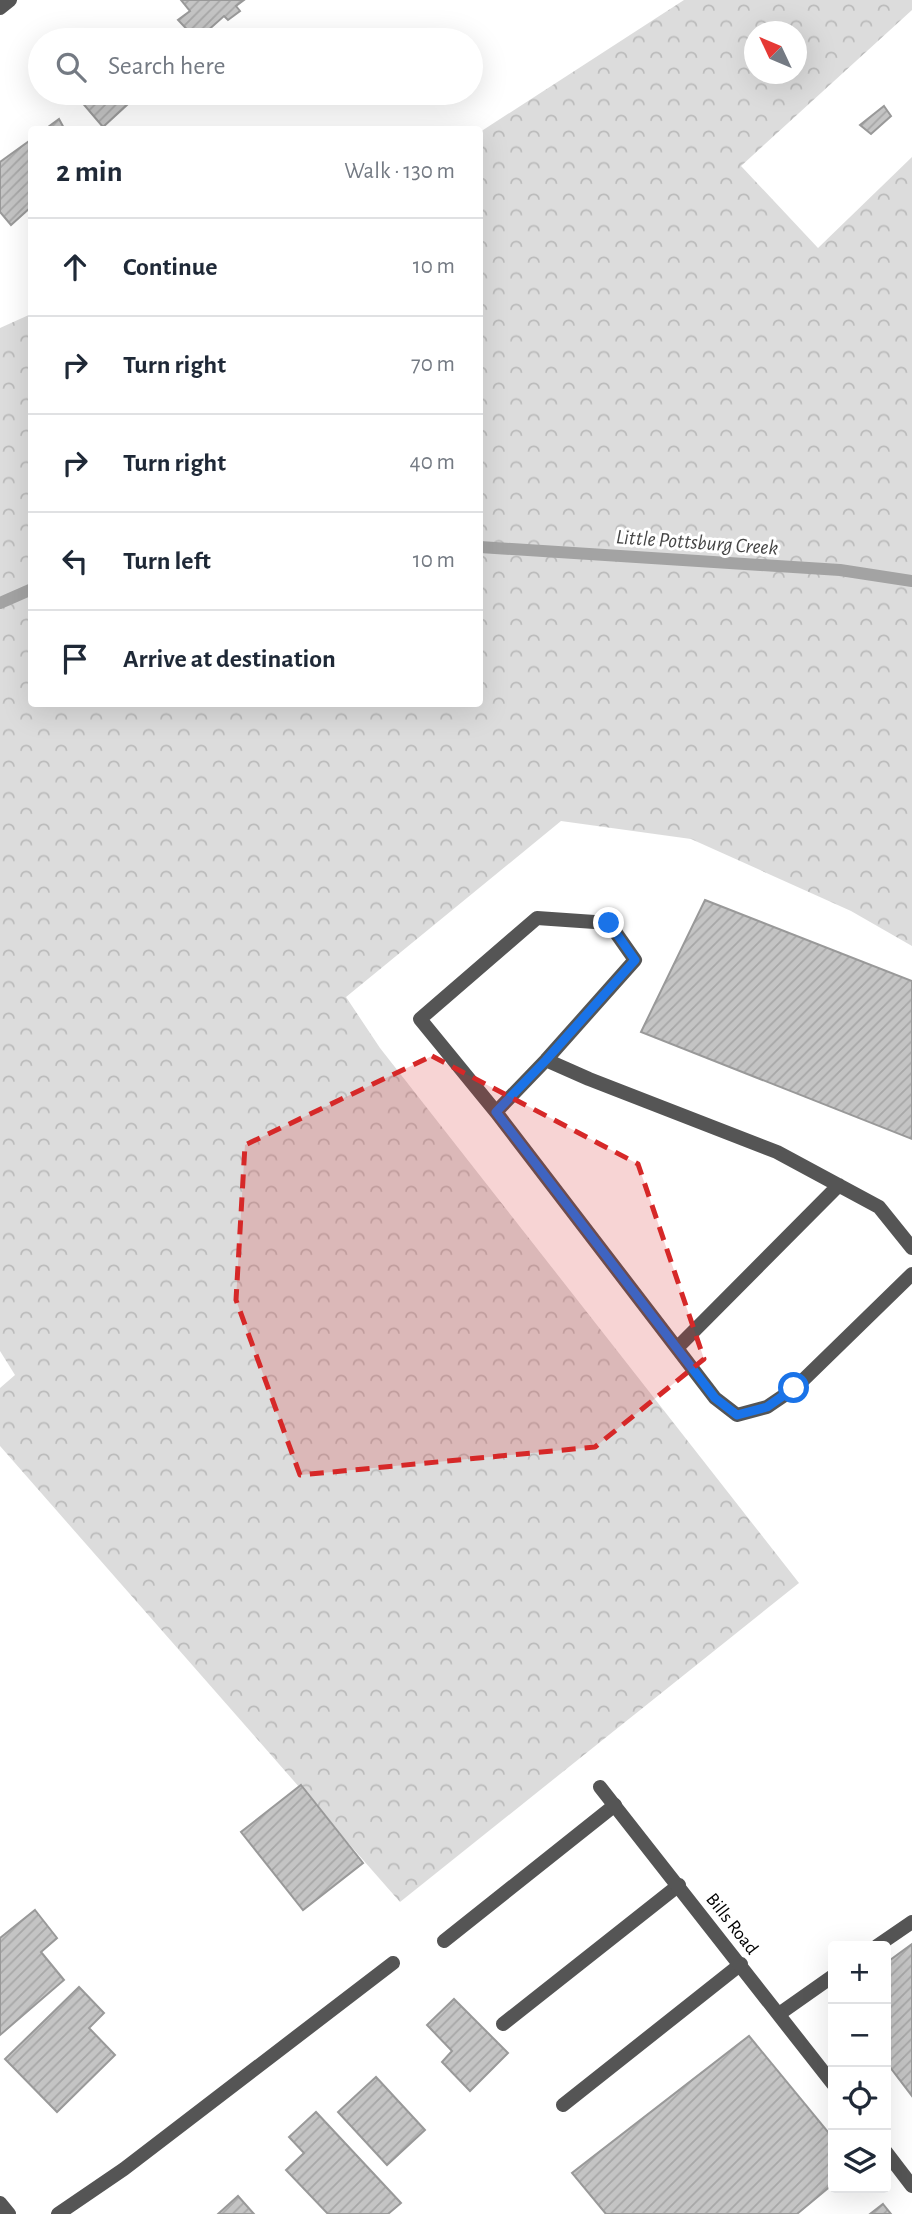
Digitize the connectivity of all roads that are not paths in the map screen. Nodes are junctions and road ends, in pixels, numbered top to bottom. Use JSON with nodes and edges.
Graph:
{"nodes":[{"id":1,"x":10,"y":0,"type":"edge"},
{"id":2,"x":0,"y":8,"type":"edge"},
{"id":3,"x":546,"y":1060,"type":"junction"},
{"id":4,"x":496,"y":1112,"type":"junction"},
{"id":5,"x":839,"y":1185,"type":"junction"},
{"id":6,"x":912,"y":1248,"type":"edge"},
{"id":7,"x":912,"y":1274,"type":"edge"},
{"id":8,"x":677,"y":1348,"type":"junction"},
{"id":9,"x":600,"y":1787,"type":"dead end"},
{"id":10,"x":615,"y":1805,"type":"junction"},
{"id":11,"x":679,"y":1885,"type":"junction"},
{"id":12,"x":912,"y":1922,"type":"edge"},
{"id":13,"x":444,"y":1941,"type":"dead end"},
{"id":14,"x":884,"y":1941,"type":"edge"},
{"id":15,"x":393,"y":1963,"type":"dead end"},
{"id":16,"x":741,"y":1964,"type":"junction"},
{"id":17,"x":828,"y":1980,"type":"edge"},
{"id":18,"x":779,"y":2014,"type":"junction"},
{"id":19,"x":503,"y":2024,"type":"dead end"},
{"id":20,"x":828,"y":2078,"type":"edge"},
{"id":21,"x":563,"y":2105,"type":"dead end"},
{"id":22,"x":891,"y":2159,"type":"edge"},
{"id":23,"x":912,"y":2186,"type":"edge"},
{"id":24,"x":0,"y":2203,"type":"edge"},
{"id":25,"x":9,"y":2214,"type":"edge"},
{"id":26,"x":58,"y":2214,"type":"edge"}],
"edges":[{"from":1,"to":2,"type":"street"},
{"from":3,"to":4,"type":"street"},
{"from":3,"to":4,"type":"street"},
{"from":3,"to":5,"type":"street"},
{"from":4,"to":8,"type":"street"},
{"from":5,"to":6,"type":"street"},
{"from":5,"to":8,"type":"street"},
{"from":7,"to":8,"type":"street"},
{"from":9,"to":10,"type":"street","name":"Bills Road"},
{"from":10,"to":11,"type":"street","name":"Bills Road"},
{"from":10,"to":13,"type":"street"},
{"from":11,"to":16,"type":"street","name":"Bills Road"},
{"from":11,"to":19,"type":"street"},
{"from":12,"to":14,"type":"street"},
{"from":15,"to":26,"type":"street"},
{"from":16,"to":18,"type":"street","name":"Bills Road"},
{"from":16,"to":21,"type":"street"},
{"from":17,"to":18,"type":"street"},
{"from":18,"to":20,"type":"street","name":"Bills Road"},
{"from":22,"to":23,"type":"street"},
{"from":24,"to":25,"type":"street"}]}
